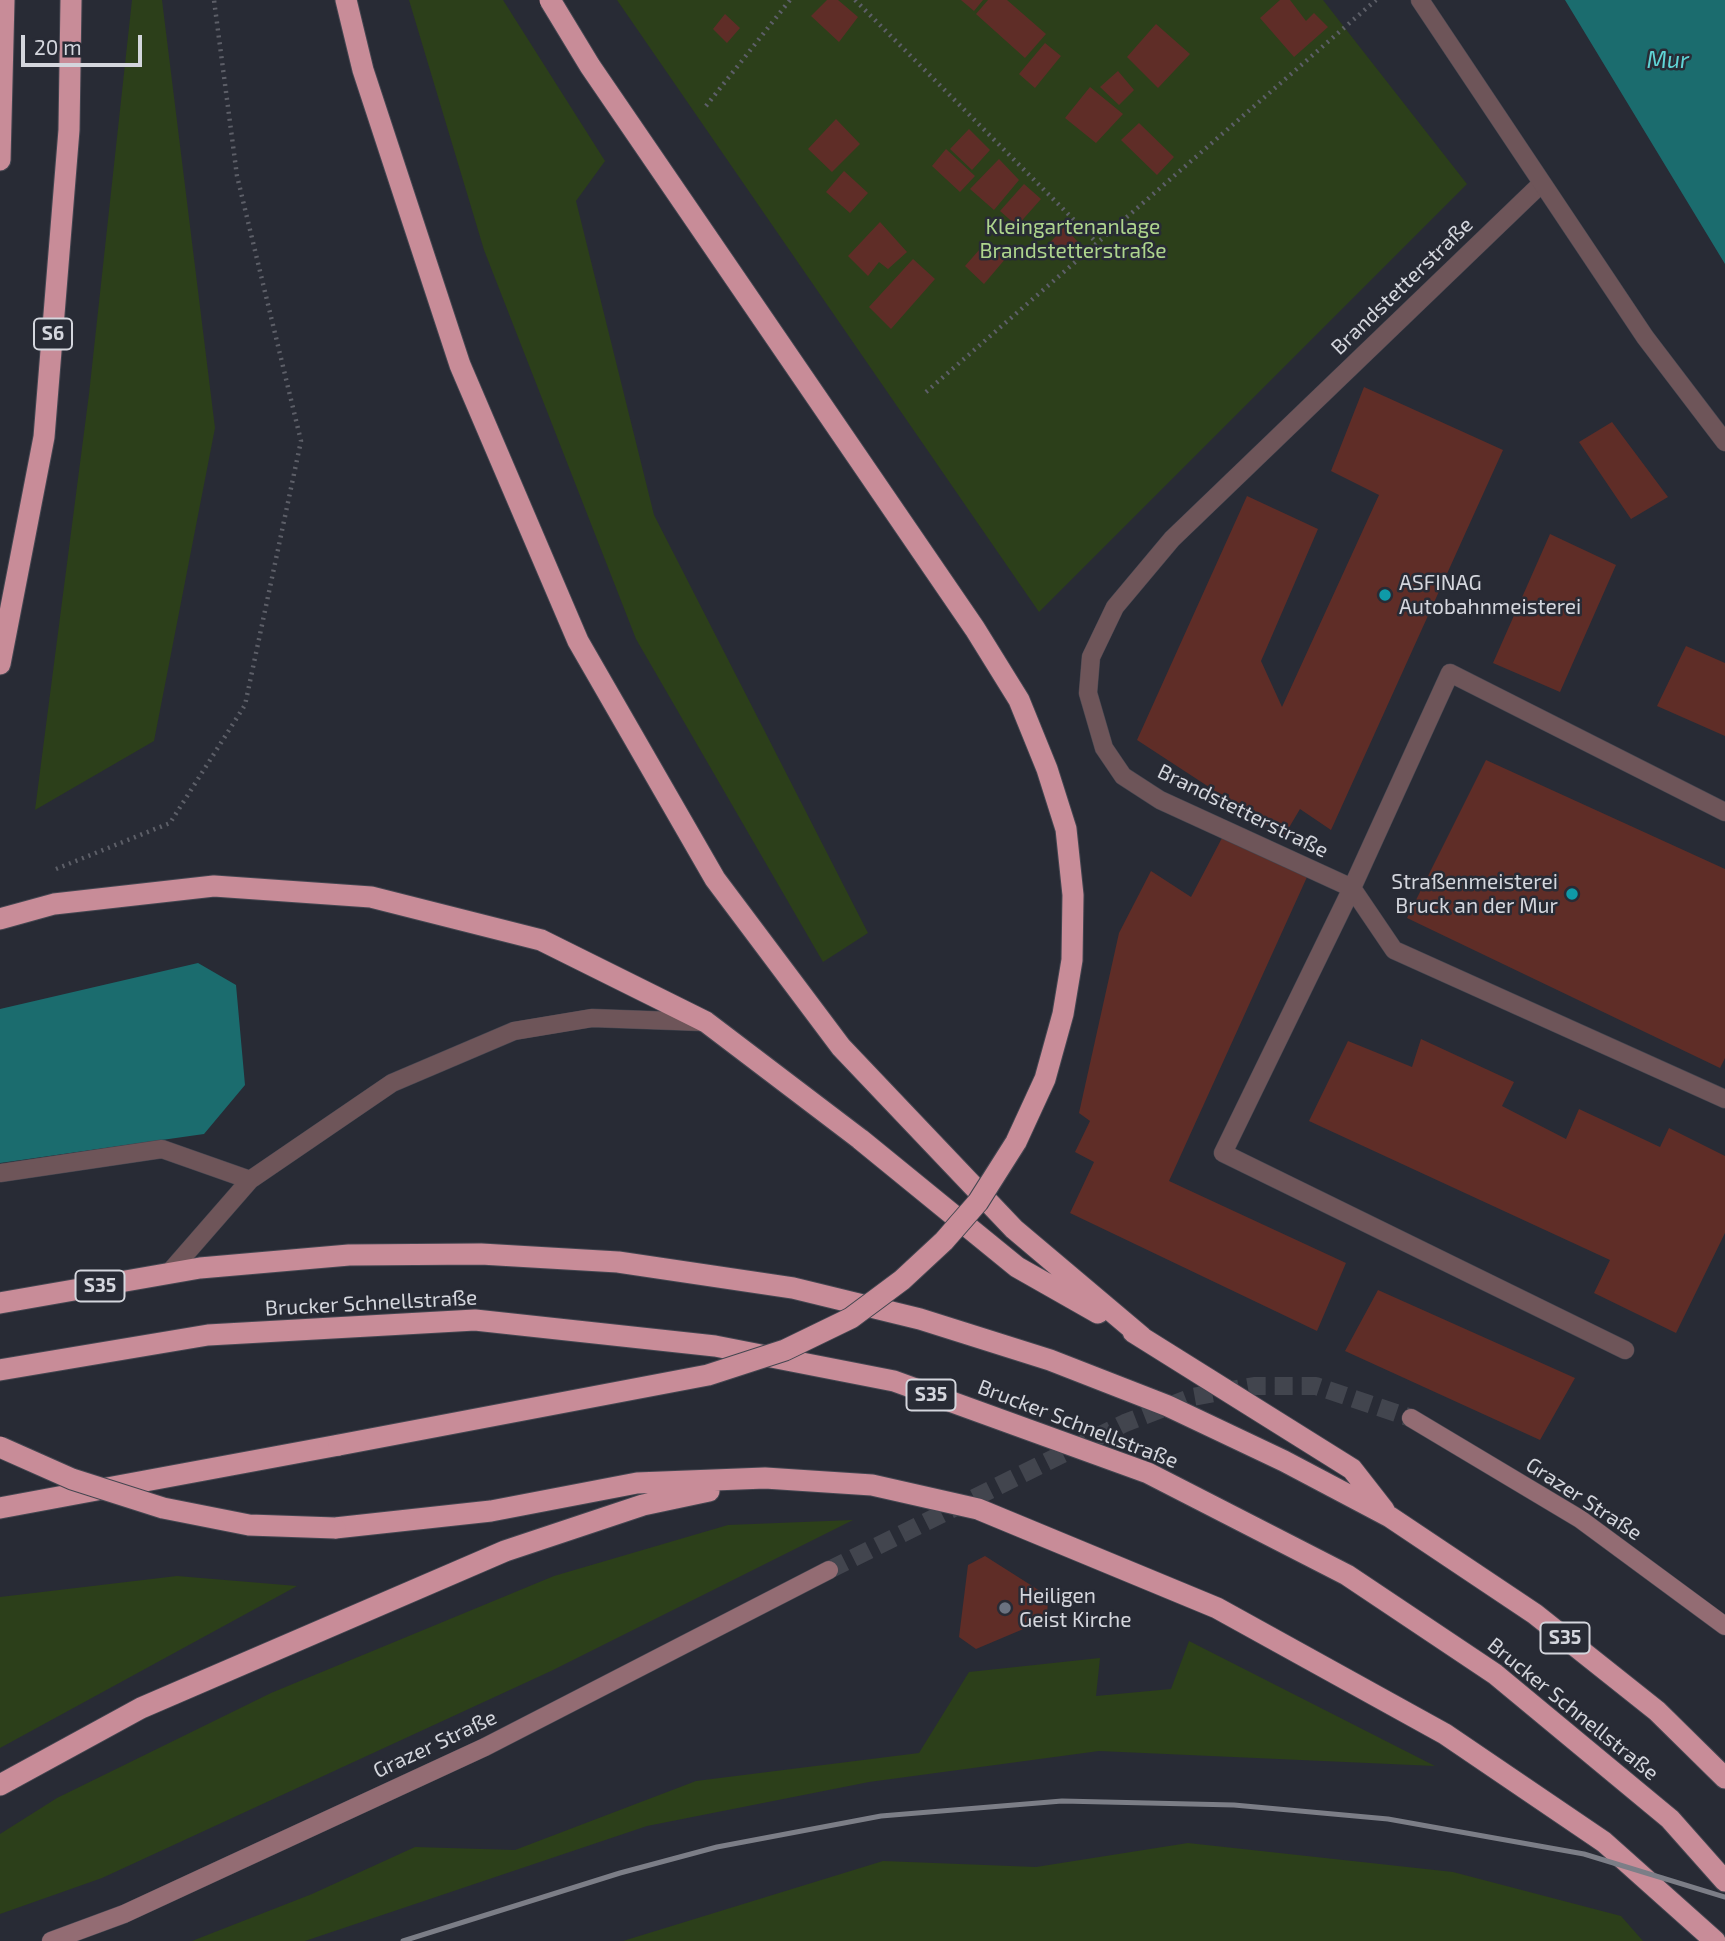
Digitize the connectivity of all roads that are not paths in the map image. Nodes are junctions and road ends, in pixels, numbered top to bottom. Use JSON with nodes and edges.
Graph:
{"nodes":[{"id":1,"x":4,"y":0,"type":"edge"},
{"id":2,"x":71,"y":0,"type":"edge"},
{"id":3,"x":346,"y":0,"type":"edge"},
{"id":4,"x":551,"y":0,"type":"edge"},
{"id":5,"x":1420,"y":0,"type":"edge"},
{"id":6,"x":0,"y":160,"type":"edge"},
{"id":7,"x":1541,"y":184,"type":"junction"},
{"id":8,"x":1725,"y":442,"type":"edge"},
{"id":9,"x":0,"y":664,"type":"edge"},
{"id":10,"x":1725,"y":812,"type":"edge"},
{"id":11,"x":1352,"y":888,"type":"junction"},
{"id":12,"x":0,"y":919,"type":"edge"},
{"id":13,"x":706,"y":1022,"type":"junction"},
{"id":14,"x":1725,"y":1099,"type":"edge"},
{"id":15,"x":0,"y":1173,"type":"edge"},
{"id":16,"x":250,"y":1180,"type":"junction"},
{"id":17,"x":168,"y":1274,"type":"junction"},
{"id":18,"x":0,"y":1303,"type":"edge"},
{"id":19,"x":1143,"y":1337,"type":"junction"},
{"id":20,"x":1625,"y":1350,"type":"dead end"},
{"id":21,"x":0,"y":1370,"type":"edge"},
{"id":22,"x":1411,"y":1418,"type":"tunnel mouth"},
{"id":23,"x":0,"y":1447,"type":"edge"},
{"id":24,"x":765,"y":1478,"type":"junction"},
{"id":25,"x":0,"y":1508,"type":"edge"},
{"id":26,"x":1390,"y":1517,"type":"junction"},
{"id":27,"x":829,"y":1570,"type":"tunnel mouth"},
{"id":28,"x":1725,"y":1626,"type":"edge"},
{"id":29,"x":1725,"y":1778,"type":"edge"},
{"id":30,"x":0,"y":1785,"type":"edge"},
{"id":31,"x":1725,"y":1881,"type":"edge"},
{"id":32,"x":51,"y":1941,"type":"edge"},
{"id":33,"x":1716,"y":1941,"type":"edge"}],
"edges":[{"from":1,"to":6,"type":"highway"},
{"from":2,"to":9,"type":"highway","number":"S6"},
{"from":3,"to":19,"type":"highway"},
{"from":4,"to":25,"type":"highway","bridge":true},
{"from":5,"to":7,"type":"street"},
{"from":7,"to":8,"type":"street"},
{"from":7,"to":11,"type":"street","name":"Brandstetterstraße"},
{"from":10,"to":11,"type":"street"},
{"from":11,"to":14,"type":"street"},
{"from":11,"to":20,"type":"street"},
{"from":12,"to":13,"type":"highway"},
{"from":13,"to":16,"type":"street"},
{"from":13,"to":19,"type":"highway"},
{"from":15,"to":16,"type":"street"},
{"from":16,"to":17,"type":"street"},
{"from":17,"to":18,"type":"highway","name":"Brucker Schnellstraße","number":"S35"},
{"from":17,"to":26,"type":"highway","name":"Brucker Schnellstraße","number":"S35"},
{"from":19,"to":26,"type":"highway"},
{"from":21,"to":31,"type":"highway","name":"Brucker Schnellstraße","number":"S35"},
{"from":22,"to":28,"type":"street","name":"Grazer Straße"},
{"from":23,"to":24,"type":"highway","bridge":true},
{"from":24,"to":30,"type":"highway"},
{"from":24,"to":33,"type":"highway"},
{"from":26,"to":29,"type":"highway","name":"Brucker Schnellstraße","number":"S35"},
{"from":27,"to":32,"type":"street","name":"Grazer Straße"}]}
